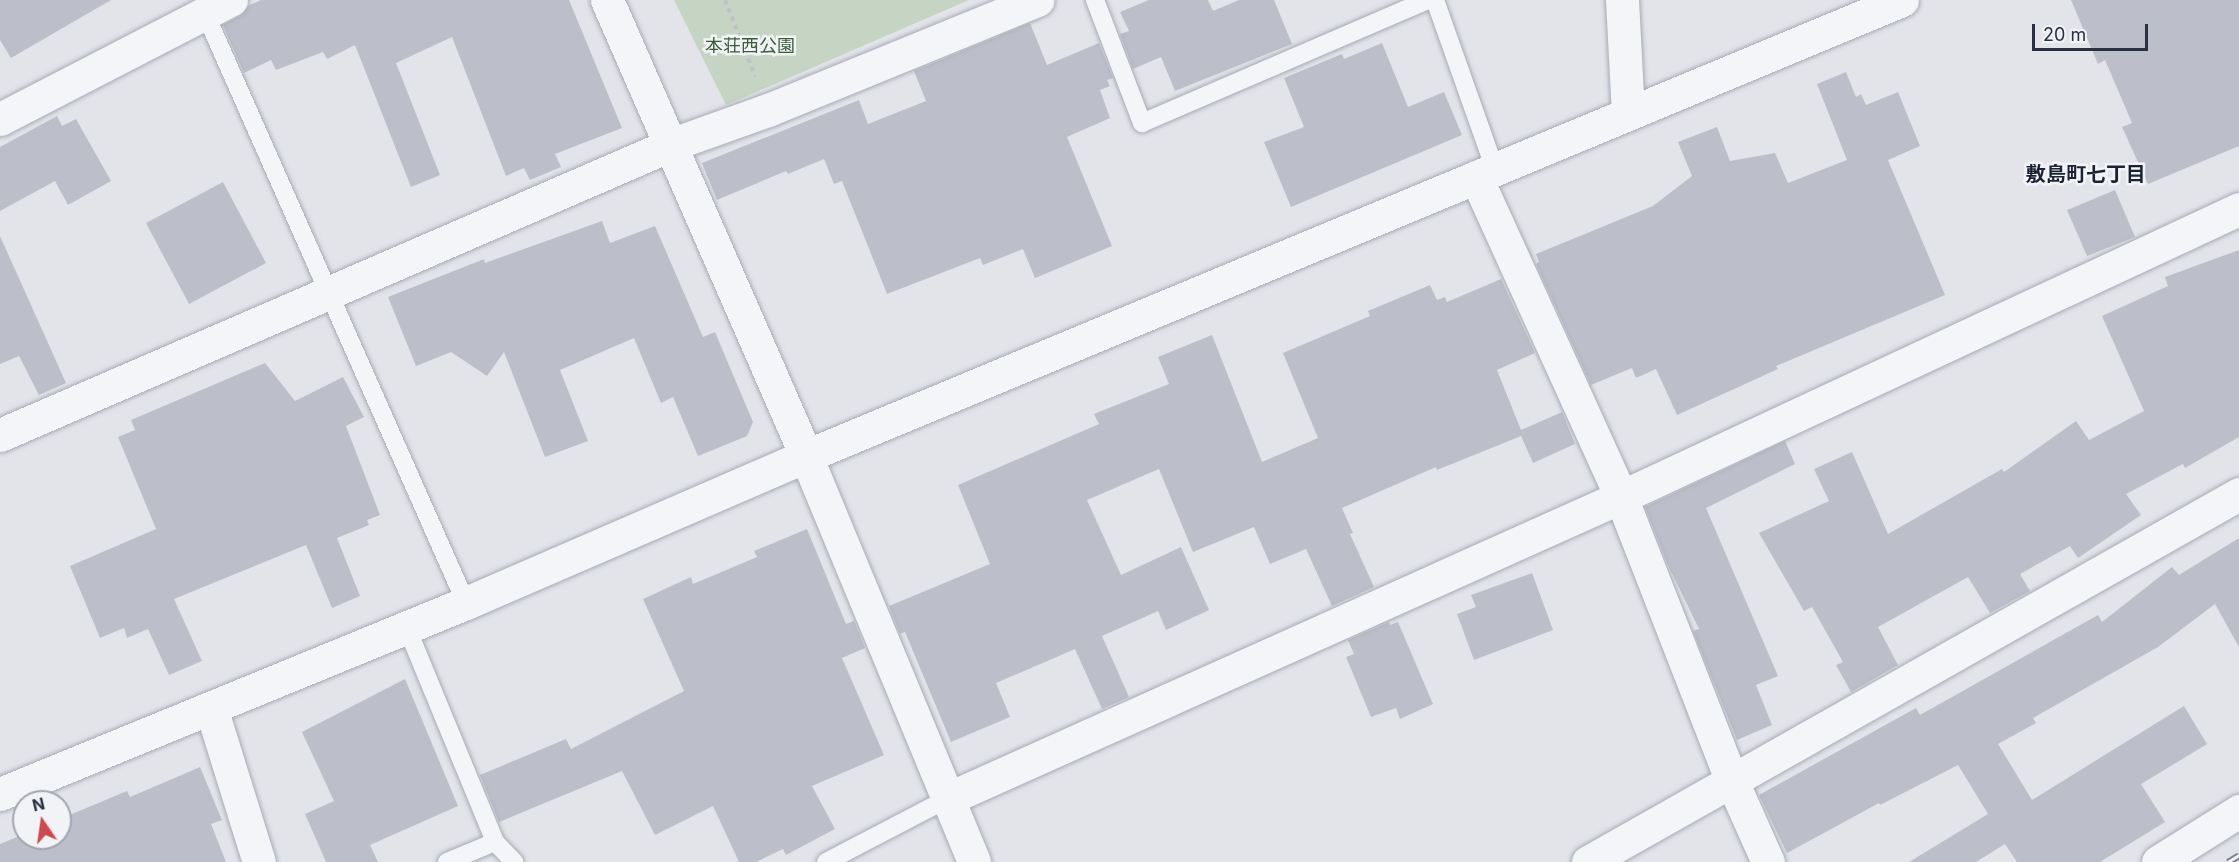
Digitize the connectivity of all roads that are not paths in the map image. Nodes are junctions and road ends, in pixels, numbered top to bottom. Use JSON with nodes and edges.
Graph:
{"nodes":[{"id":1,"x":607,"y":0,"type":"edge"},
{"id":2,"x":1037,"y":0,"type":"edge"},
{"id":3,"x":1095,"y":0,"type":"edge"},
{"id":4,"x":1427,"y":0,"type":"edge"},
{"id":5,"x":1435,"y":0,"type":"edge"},
{"id":6,"x":1622,"y":0,"type":"edge"},
{"id":7,"x":1902,"y":0,"type":"edge"},
{"id":8,"x":218,"y":7,"type":"edge"},
{"id":9,"x":1628,"y":114,"type":"junction"},
{"id":10,"x":0,"y":119,"type":"edge"},
{"id":11,"x":670,"y":145,"type":"junction"},
{"id":12,"x":1486,"y":173,"type":"junction"},
{"id":13,"x":2239,"y":209,"type":"edge"},
{"id":14,"x":329,"y":293,"type":"junction"},
{"id":15,"x":0,"y":435,"type":"edge"},
{"id":16,"x":806,"y":456,"type":"junction"},
{"id":17,"x":2239,"y":494,"type":"edge"},
{"id":18,"x":1621,"y":497,"type":"junction"},
{"id":19,"x":466,"y":603,"type":"junction"},
{"id":20,"x":406,"y":628,"type":"junction"},
{"id":21,"x":211,"y":708,"type":"junction"},
{"id":22,"x":1731,"y":779,"type":"junction"},
{"id":23,"x":0,"y":794,"type":"edge"},
{"id":24,"x":948,"y":799,"type":"junction"},
{"id":25,"x":2239,"y":811,"type":"edge"},
{"id":26,"x":495,"y":842,"type":"junction"},
{"id":27,"x":259,"y":862,"type":"edge"},
{"id":28,"x":447,"y":862,"type":"edge"},
{"id":29,"x":514,"y":862,"type":"edge"},
{"id":30,"x":826,"y":862,"type":"edge"},
{"id":31,"x":974,"y":862,"type":"edge"},
{"id":32,"x":1588,"y":862,"type":"edge"},
{"id":33,"x":1768,"y":862,"type":"edge"},
{"id":34,"x":2158,"y":862,"type":"edge"}],
"edges":[{"from":1,"to":11,"type":"street"},
{"from":2,"to":11,"type":"street"},
{"from":3,"to":4,"type":"lane"},
{"from":5,"to":12,"type":"lane"},
{"from":6,"to":9,"type":"street"},
{"from":7,"to":9,"type":"street"},
{"from":8,"to":10,"type":"street"},
{"from":8,"to":14,"type":"lane"},
{"from":9,"to":12,"type":"street"},
{"from":11,"to":14,"type":"street"},
{"from":11,"to":16,"type":"street"},
{"from":12,"to":16,"type":"street"},
{"from":12,"to":18,"type":"street"},
{"from":13,"to":18,"type":"street"},
{"from":14,"to":15,"type":"street"},
{"from":14,"to":19,"type":"lane"},
{"from":16,"to":19,"type":"street"},
{"from":16,"to":24,"type":"street"},
{"from":17,"to":22,"type":"street"},
{"from":18,"to":22,"type":"street"},
{"from":18,"to":24,"type":"street"},
{"from":19,"to":20,"type":"street"},
{"from":20,"to":21,"type":"street"},
{"from":20,"to":26,"type":"lane"},
{"from":21,"to":23,"type":"street"},
{"from":21,"to":27,"type":"street"},
{"from":22,"to":32,"type":"street"},
{"from":22,"to":33,"type":"street"},
{"from":24,"to":30,"type":"lane"},
{"from":24,"to":31,"type":"street"},
{"from":25,"to":34,"type":"street"},
{"from":26,"to":28,"type":"lane"},
{"from":26,"to":29,"type":"lane"}]}
